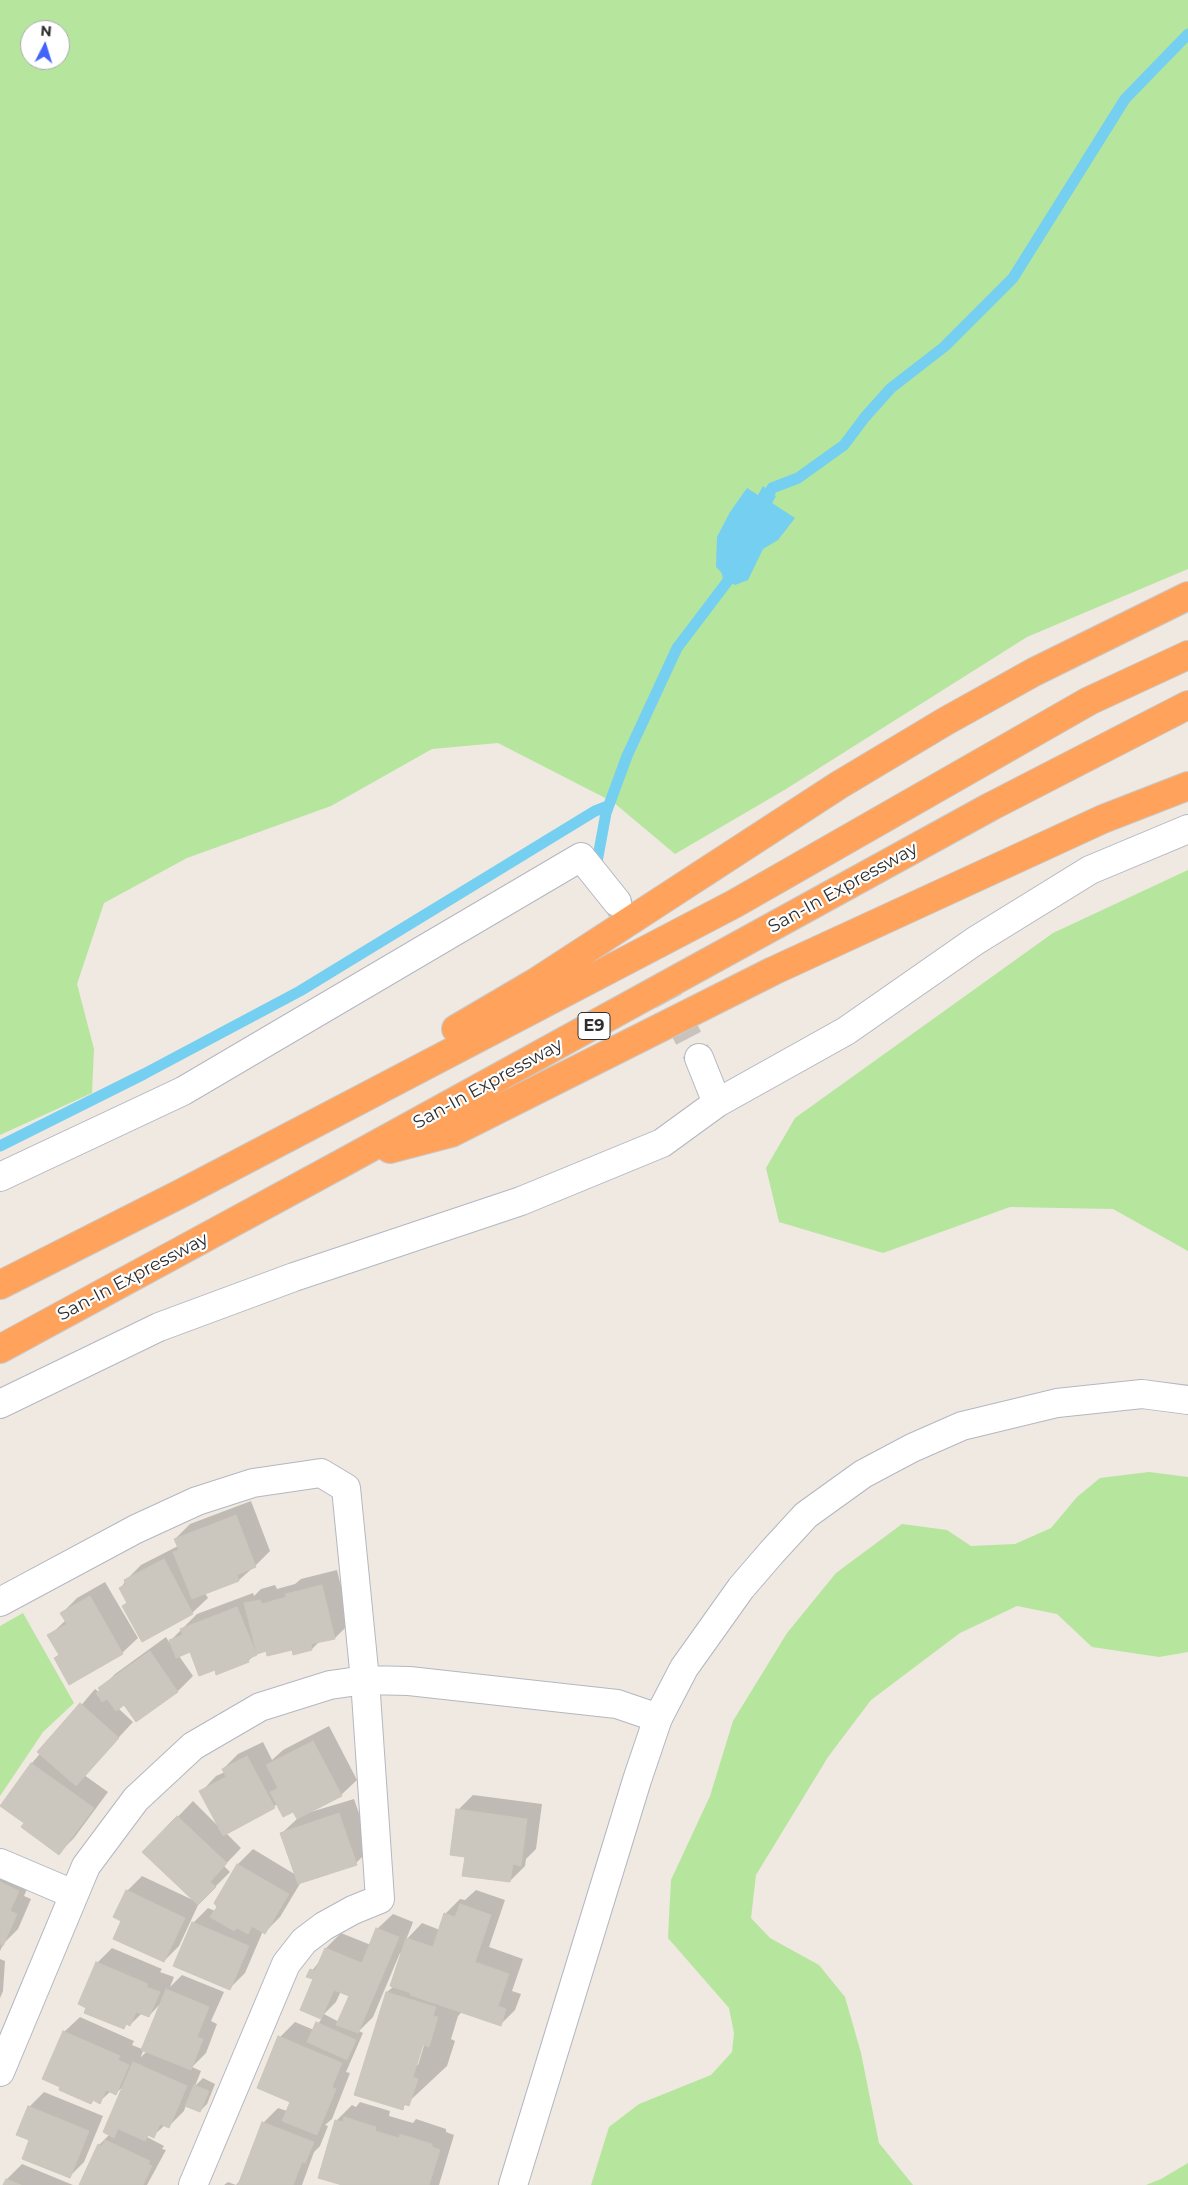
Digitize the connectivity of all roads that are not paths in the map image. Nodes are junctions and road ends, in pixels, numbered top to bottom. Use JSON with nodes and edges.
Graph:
{"nodes":[{"id":1,"x":1188,"y":596,"type":"edge"},
{"id":2,"x":1188,"y":655,"type":"edge"},
{"id":3,"x":1188,"y":705,"type":"edge"},
{"id":4,"x":1188,"y":786,"type":"edge"},
{"id":5,"x":1188,"y":829,"type":"edge"},
{"id":6,"x":617,"y":902,"type":"tunnel mouth"},
{"id":7,"x":699,"y":1058,"type":"tunnel mouth"},
{"id":8,"x":717,"y":1102,"type":"junction"},
{"id":9,"x":348,"y":1160,"type":"junction"},
{"id":10,"x":0,"y":1177,"type":"edge"},
{"id":11,"x":180,"y":1194,"type":"junction"},
{"id":12,"x":0,"y":1285,"type":"edge"},
{"id":13,"x":0,"y":1348,"type":"edge"},
{"id":14,"x":1188,"y":1400,"type":"edge"},
{"id":15,"x":0,"y":1404,"type":"edge"},
{"id":16,"x":0,"y":1602,"type":"edge"},
{"id":17,"x":366,"y":1680,"type":"junction"},
{"id":18,"x":658,"y":1718,"type":"junction"},
{"id":19,"x":0,"y":1863,"type":"edge"},
{"id":20,"x":73,"y":1894,"type":"junction"},
{"id":21,"x":0,"y":2072,"type":"edge"},
{"id":22,"x":193,"y":2185,"type":"edge"},
{"id":23,"x":513,"y":2185,"type":"edge"}],
"edges":[{"from":1,"to":11,"type":"highway"},
{"from":2,"to":11,"type":"highway","number":"E9"},
{"from":3,"to":9,"type":"highway","name":"San-In Expressway","number":"E9"},
{"from":4,"to":9,"type":"highway"},
{"from":5,"to":8,"type":"street"},
{"from":6,"to":10,"type":"street"},
{"from":7,"to":8,"type":"street"},
{"from":8,"to":15,"type":"street"},
{"from":9,"to":13,"type":"highway","name":"San-In Expressway","number":"E9"},
{"from":11,"to":12,"type":"highway","number":"E9"},
{"from":14,"to":18,"type":"street"},
{"from":16,"to":17,"type":"street"},
{"from":17,"to":18,"type":"street"},
{"from":17,"to":20,"type":"street"},
{"from":17,"to":22,"type":"street"},
{"from":18,"to":23,"type":"street"},
{"from":19,"to":20,"type":"street"},
{"from":20,"to":21,"type":"street"}]}
